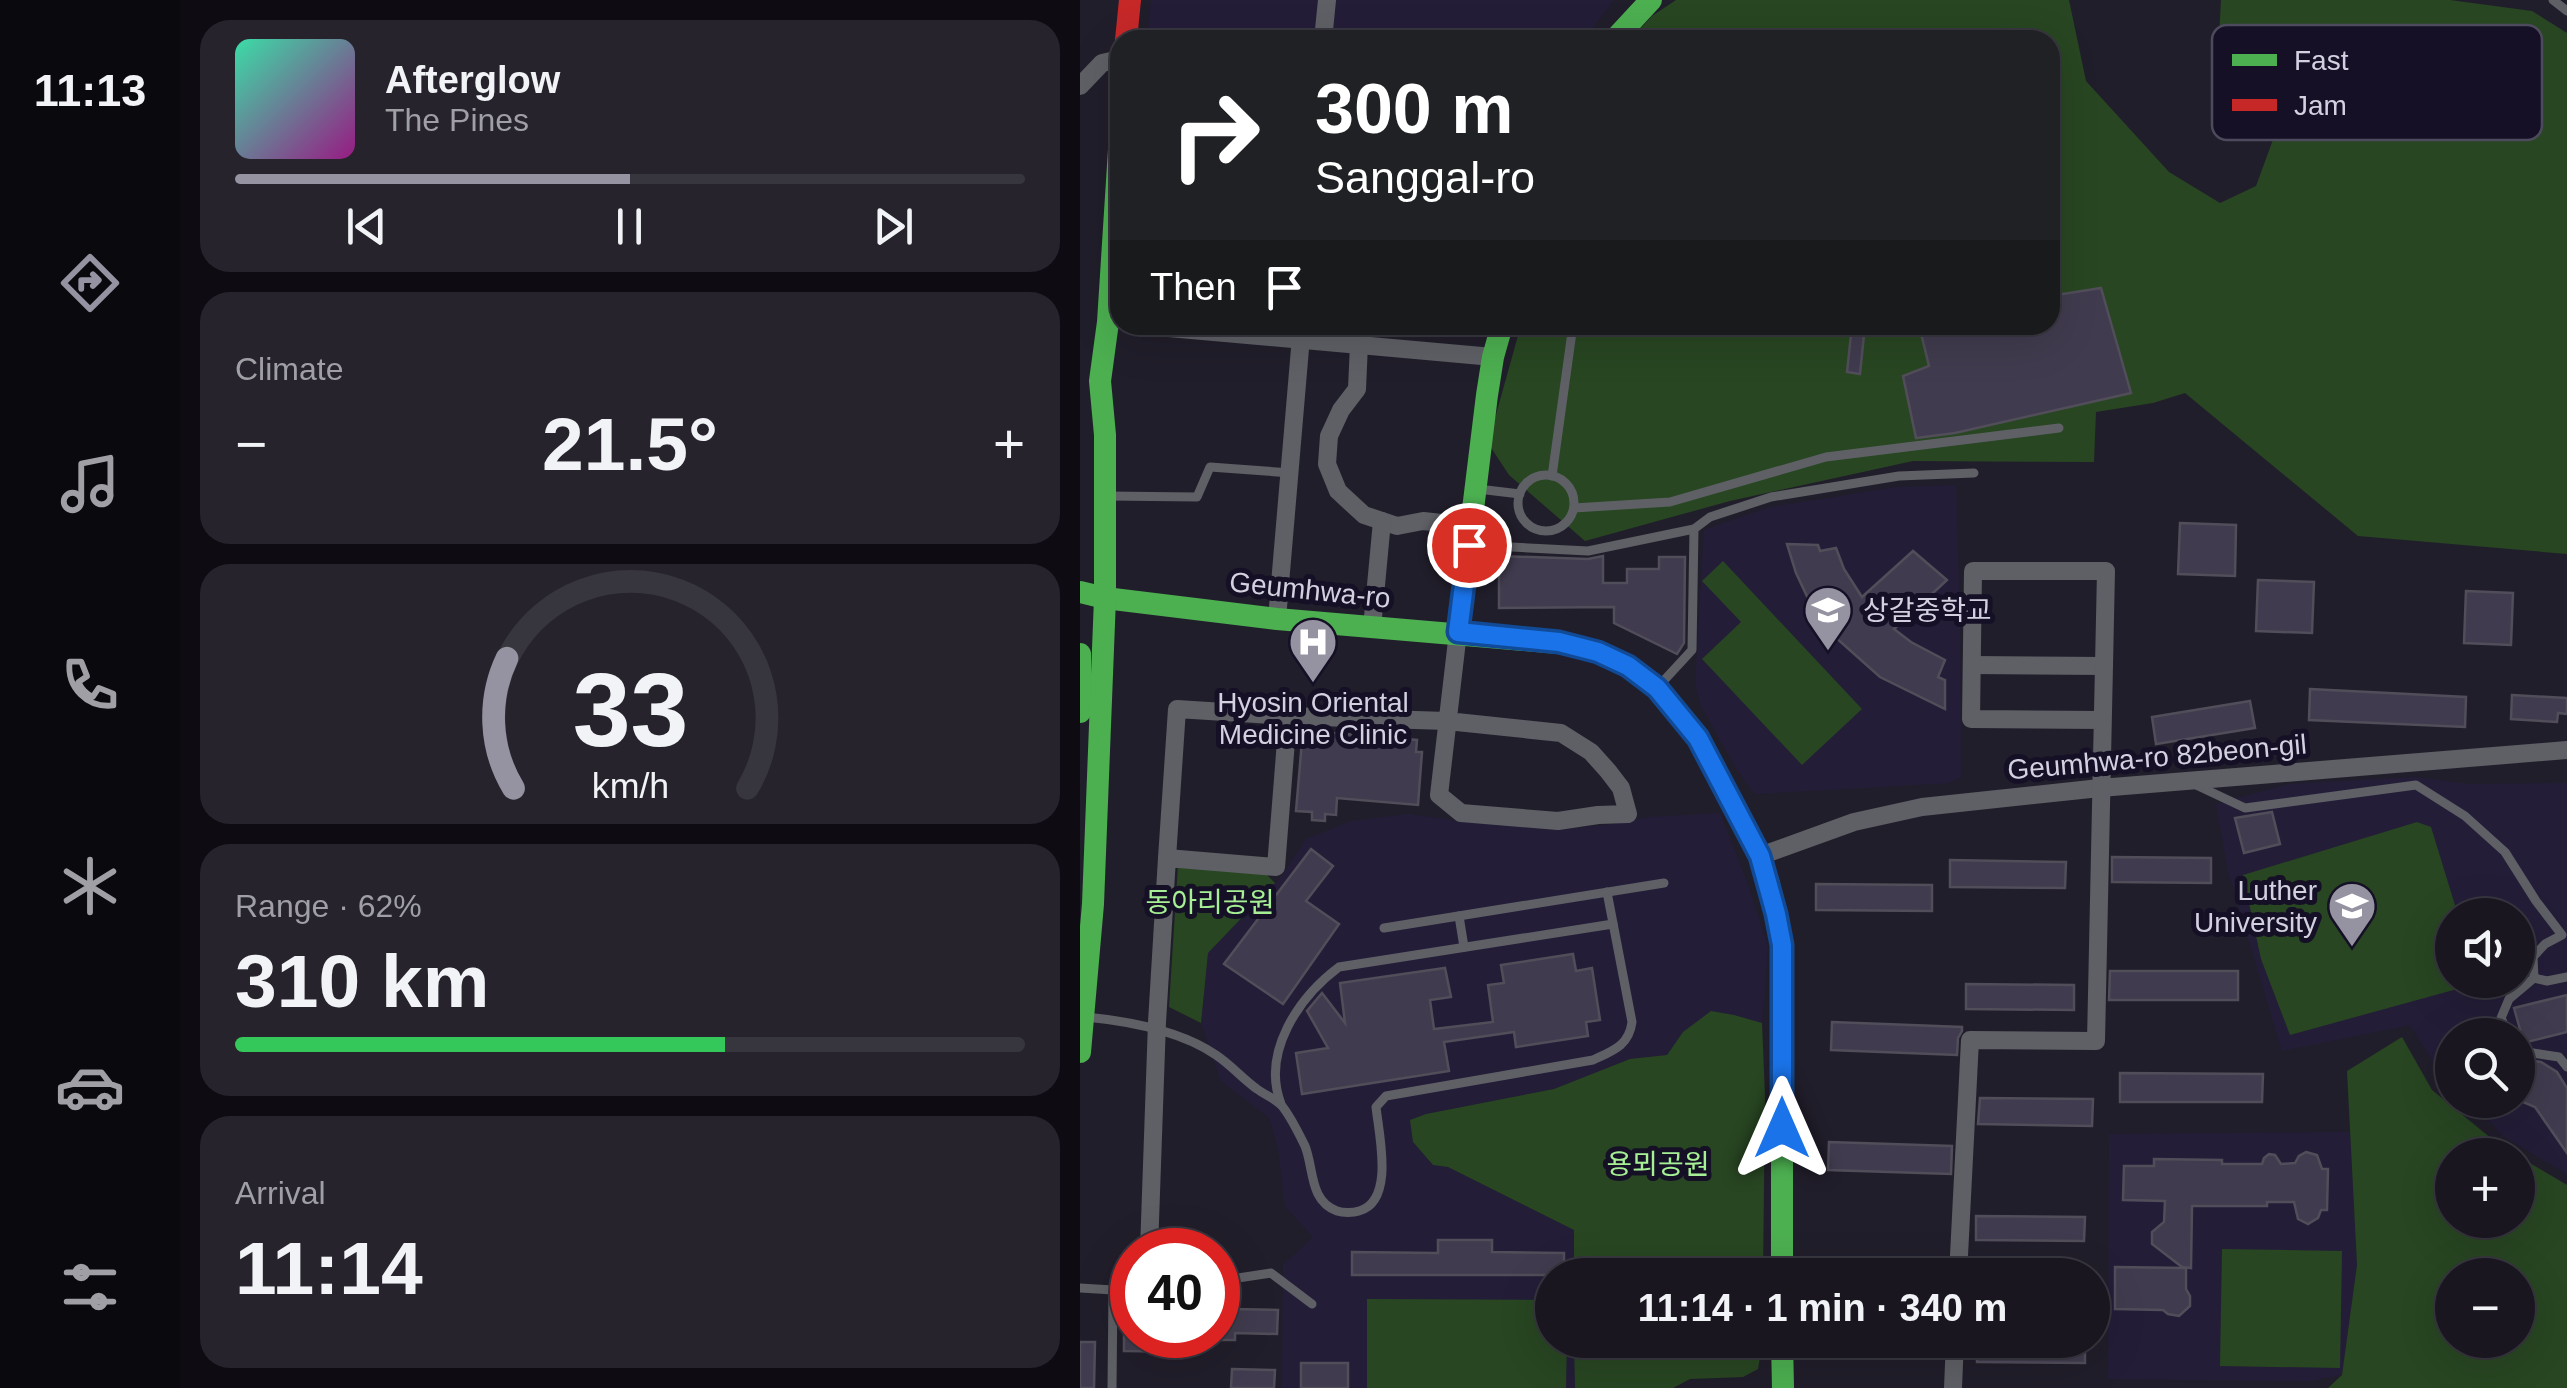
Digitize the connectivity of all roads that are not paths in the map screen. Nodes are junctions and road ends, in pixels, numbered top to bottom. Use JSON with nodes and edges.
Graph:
{"nodes":[{"id":1,"x":1130,"y":0,"type":"edge"},
{"id":2,"x":1327,"y":0,"type":"edge"},
{"id":3,"x":2553,"y":0,"type":"edge"},
{"id":4,"x":1643,"y":1,"type":"edge"},
{"id":5,"x":2567,"y":11,"type":"edge"},
{"id":6,"x":1127,"y":30,"type":"edge"},
{"id":7,"x":1324,"y":30,"type":"edge"},
{"id":8,"x":1621,"y":30,"type":"edge"},
{"id":9,"x":1110,"y":61,"type":"edge"},
{"id":10,"x":1080,"y":86,"type":"edge"},
{"id":11,"x":1111,"y":335,"type":"edge"},
{"id":12,"x":1301,"y":335,"type":"edge"},
{"id":13,"x":1312,"y":335,"type":"edge"},
{"id":14,"x":1499,"y":335,"type":"edge"},
{"id":15,"x":1572,"y":335,"type":"edge"},
{"id":16,"x":1359,"y":344,"type":"junction"},
{"id":17,"x":1493,"y":357,"type":"junction"},
{"id":18,"x":1100,"y":382,"type":"junction"},
{"id":19,"x":1080,"y":403,"type":"edge"},
{"id":20,"x":2060,"y":428,"type":"dead end"},
{"id":21,"x":1291,"y":472,"type":"junction"},
{"id":22,"x":1974,"y":472,"type":"dead end"},
{"id":23,"x":1552,"y":476,"type":"junction"},
{"id":24,"x":1476,"y":489,"type":"junction"},
{"id":25,"x":1520,"y":494,"type":"junction"},
{"id":26,"x":1104,"y":496,"type":"junction"},
{"id":27,"x":1574,"y":508,"type":"junction"},
{"id":28,"x":1382,"y":521,"type":"junction"},
{"id":29,"x":1694,"y":529,"type":"junction"},
{"id":30,"x":1470,"y":535,"type":"junction"},
{"id":31,"x":1080,"y":592,"type":"edge"},
{"id":32,"x":1105,"y":598,"type":"junction"},
{"id":33,"x":1277,"y":619,"type":"junction"},
{"id":34,"x":1372,"y":628,"type":"junction"},
{"id":35,"x":1458,"y":632,"type":"junction"},
{"id":36,"x":1080,"y":654,"type":"edge"},
{"id":37,"x":1972,"y":664,"type":"junction"},
{"id":38,"x":2104,"y":666,"type":"junction"},
{"id":39,"x":1657,"y":688,"type":"junction"},
{"id":40,"x":1080,"y":712,"type":"edge"},
{"id":41,"x":1288,"y":716,"type":"junction"},
{"id":42,"x":1447,"y":720,"type":"junction"},
{"id":43,"x":2102,"y":720,"type":"junction"},
{"id":44,"x":2567,"y":750,"type":"edge"},
{"id":45,"x":2187,"y":781,"type":"junction"},
{"id":46,"x":2100,"y":788,"type":"junction"},
{"id":47,"x":1760,"y":856,"type":"junction"},
{"id":48,"x":1167,"y":858,"type":"junction"},
{"id":49,"x":1664,"y":883,"type":"dead end"},
{"id":50,"x":1607,"y":892,"type":"junction"},
{"id":51,"x":1459,"y":916,"type":"junction"},
{"id":52,"x":1613,"y":924,"type":"junction"},
{"id":53,"x":1384,"y":928,"type":"dead end"},
{"id":54,"x":2564,"y":935,"type":"edge"},
{"id":55,"x":1464,"y":947,"type":"junction"},
{"id":56,"x":2535,"y":956,"type":"edge"},
{"id":57,"x":2535,"y":978,"type":"edge"},
{"id":58,"x":2567,"y":978,"type":"edge"},
{"id":59,"x":1083,"y":1016,"type":"junction"},
{"id":60,"x":1157,"y":1031,"type":"junction"},
{"id":61,"x":1080,"y":1052,"type":"edge"},
{"id":62,"x":2535,"y":1053,"type":"edge"},
{"id":63,"x":2567,"y":1066,"type":"edge"},
{"id":64,"x":1281,"y":1104,"type":"junction"},
{"id":65,"x":1150,"y":1228,"type":"edge"},
{"id":66,"x":1782,"y":1258,"type":"edge"},
{"id":67,"x":1959,"y":1258,"type":"edge"},
{"id":68,"x":1240,"y":1278,"type":"edge"},
{"id":69,"x":1080,"y":1288,"type":"edge"},
{"id":70,"x":1110,"y":1290,"type":"edge"},
{"id":71,"x":1312,"y":1304,"type":"dead end"},
{"id":72,"x":1112,"y":1358,"type":"edge"},
{"id":73,"x":1782,"y":1358,"type":"edge"},
{"id":74,"x":1954,"y":1358,"type":"edge"},
{"id":75,"x":1112,"y":1388,"type":"edge"},
{"id":76,"x":1783,"y":1388,"type":"edge"},
{"id":77,"x":1953,"y":1388,"type":"edge"}],
"edges":[{"from":1,"to":6,"type":"street"},
{"from":2,"to":7,"type":"street"},
{"from":3,"to":5,"type":"lane"},
{"from":4,"to":8,"type":"street"},
{"from":9,"to":10,"type":"street"},
{"from":11,"to":18,"type":"street"},
{"from":12,"to":21,"type":"street"},
{"from":13,"to":16,"type":"street"},
{"from":14,"to":17,"type":"street"},
{"from":15,"to":23,"type":"lane"},
{"from":16,"to":17,"type":"street"},
{"from":16,"to":28,"type":"street"},
{"from":17,"to":24,"type":"street"},
{"from":18,"to":19,"type":"street"},
{"from":18,"to":26,"type":"street"},
{"from":20,"to":27,"type":"lane"},
{"from":21,"to":26,"type":"lane"},
{"from":21,"to":33,"type":"street"},
{"from":22,"to":29,"type":"lane"},
{"from":23,"to":25,"type":"lane"},
{"from":23,"to":27,"type":"lane"},
{"from":24,"to":25,"type":"lane"},
{"from":24,"to":30,"type":"street"},
{"from":25,"to":27,"type":"lane"},
{"from":26,"to":32,"type":"street"},
{"from":28,"to":30,"type":"street"},
{"from":28,"to":34,"type":"street"},
{"from":29,"to":30,"type":"lane"},
{"from":29,"to":39,"type":"lane"},
{"from":30,"to":35,"type":"street"},
{"from":31,"to":32,"type":"street","name":"Geumhwa-ro"},
{"from":32,"to":33,"type":"street","name":"Geumhwa-ro"},
{"from":32,"to":59,"type":"street"},
{"from":33,"to":34,"type":"street","name":"Geumhwa-ro"},
{"from":34,"to":35,"type":"street","name":"Geumhwa-ro"},
{"from":35,"to":39,"type":"street","name":"Geumhwa-ro"},
{"from":35,"to":42,"type":"street"},
{"from":36,"to":40,"type":"street"},
{"from":37,"to":38,"type":"street"},
{"from":37,"to":38,"type":"street"},
{"from":37,"to":43,"type":"street"},
{"from":38,"to":43,"type":"street"},
{"from":39,"to":47,"type":"street","name":"Geumhwa-ro"},
{"from":41,"to":42,"type":"street"},
{"from":41,"to":48,"type":"street"},
{"from":41,"to":48,"type":"street"},
{"from":42,"to":42,"type":"street"},
{"from":43,"to":46,"type":"street"},
{"from":44,"to":45,"type":"street","name":"Geumhwa-ro 82beon-gil"},
{"from":45,"to":46,"type":"street","name":"Geumhwa-ro 82beon-gil"},
{"from":45,"to":54,"type":"lane"},
{"from":46,"to":47,"type":"street","name":"Geumhwa-ro 82beon-gil"},
{"from":46,"to":67,"type":"street"},
{"from":47,"to":66,"type":"street","name":"Geumhwa-ro"},
{"from":48,"to":60,"type":"street"},
{"from":49,"to":50,"type":"lane"},
{"from":50,"to":51,"type":"lane"},
{"from":50,"to":52,"type":"lane"},
{"from":51,"to":53,"type":"lane"},
{"from":51,"to":55,"type":"lane"},
{"from":52,"to":55,"type":"lane"},
{"from":52,"to":64,"type":"lane"},
{"from":54,"to":56,"type":"lane"},
{"from":55,"to":64,"type":"lane"},
{"from":57,"to":58,"type":"lane"},
{"from":59,"to":60,"type":"lane"},
{"from":59,"to":61,"type":"street"},
{"from":60,"to":64,"type":"lane"},
{"from":60,"to":65,"type":"street"},
{"from":62,"to":63,"type":"lane"},
{"from":68,"to":71,"type":"lane"},
{"from":69,"to":70,"type":"lane"},
{"from":72,"to":75,"type":"lane"},
{"from":73,"to":76,"type":"street"},
{"from":74,"to":77,"type":"street"}]}
